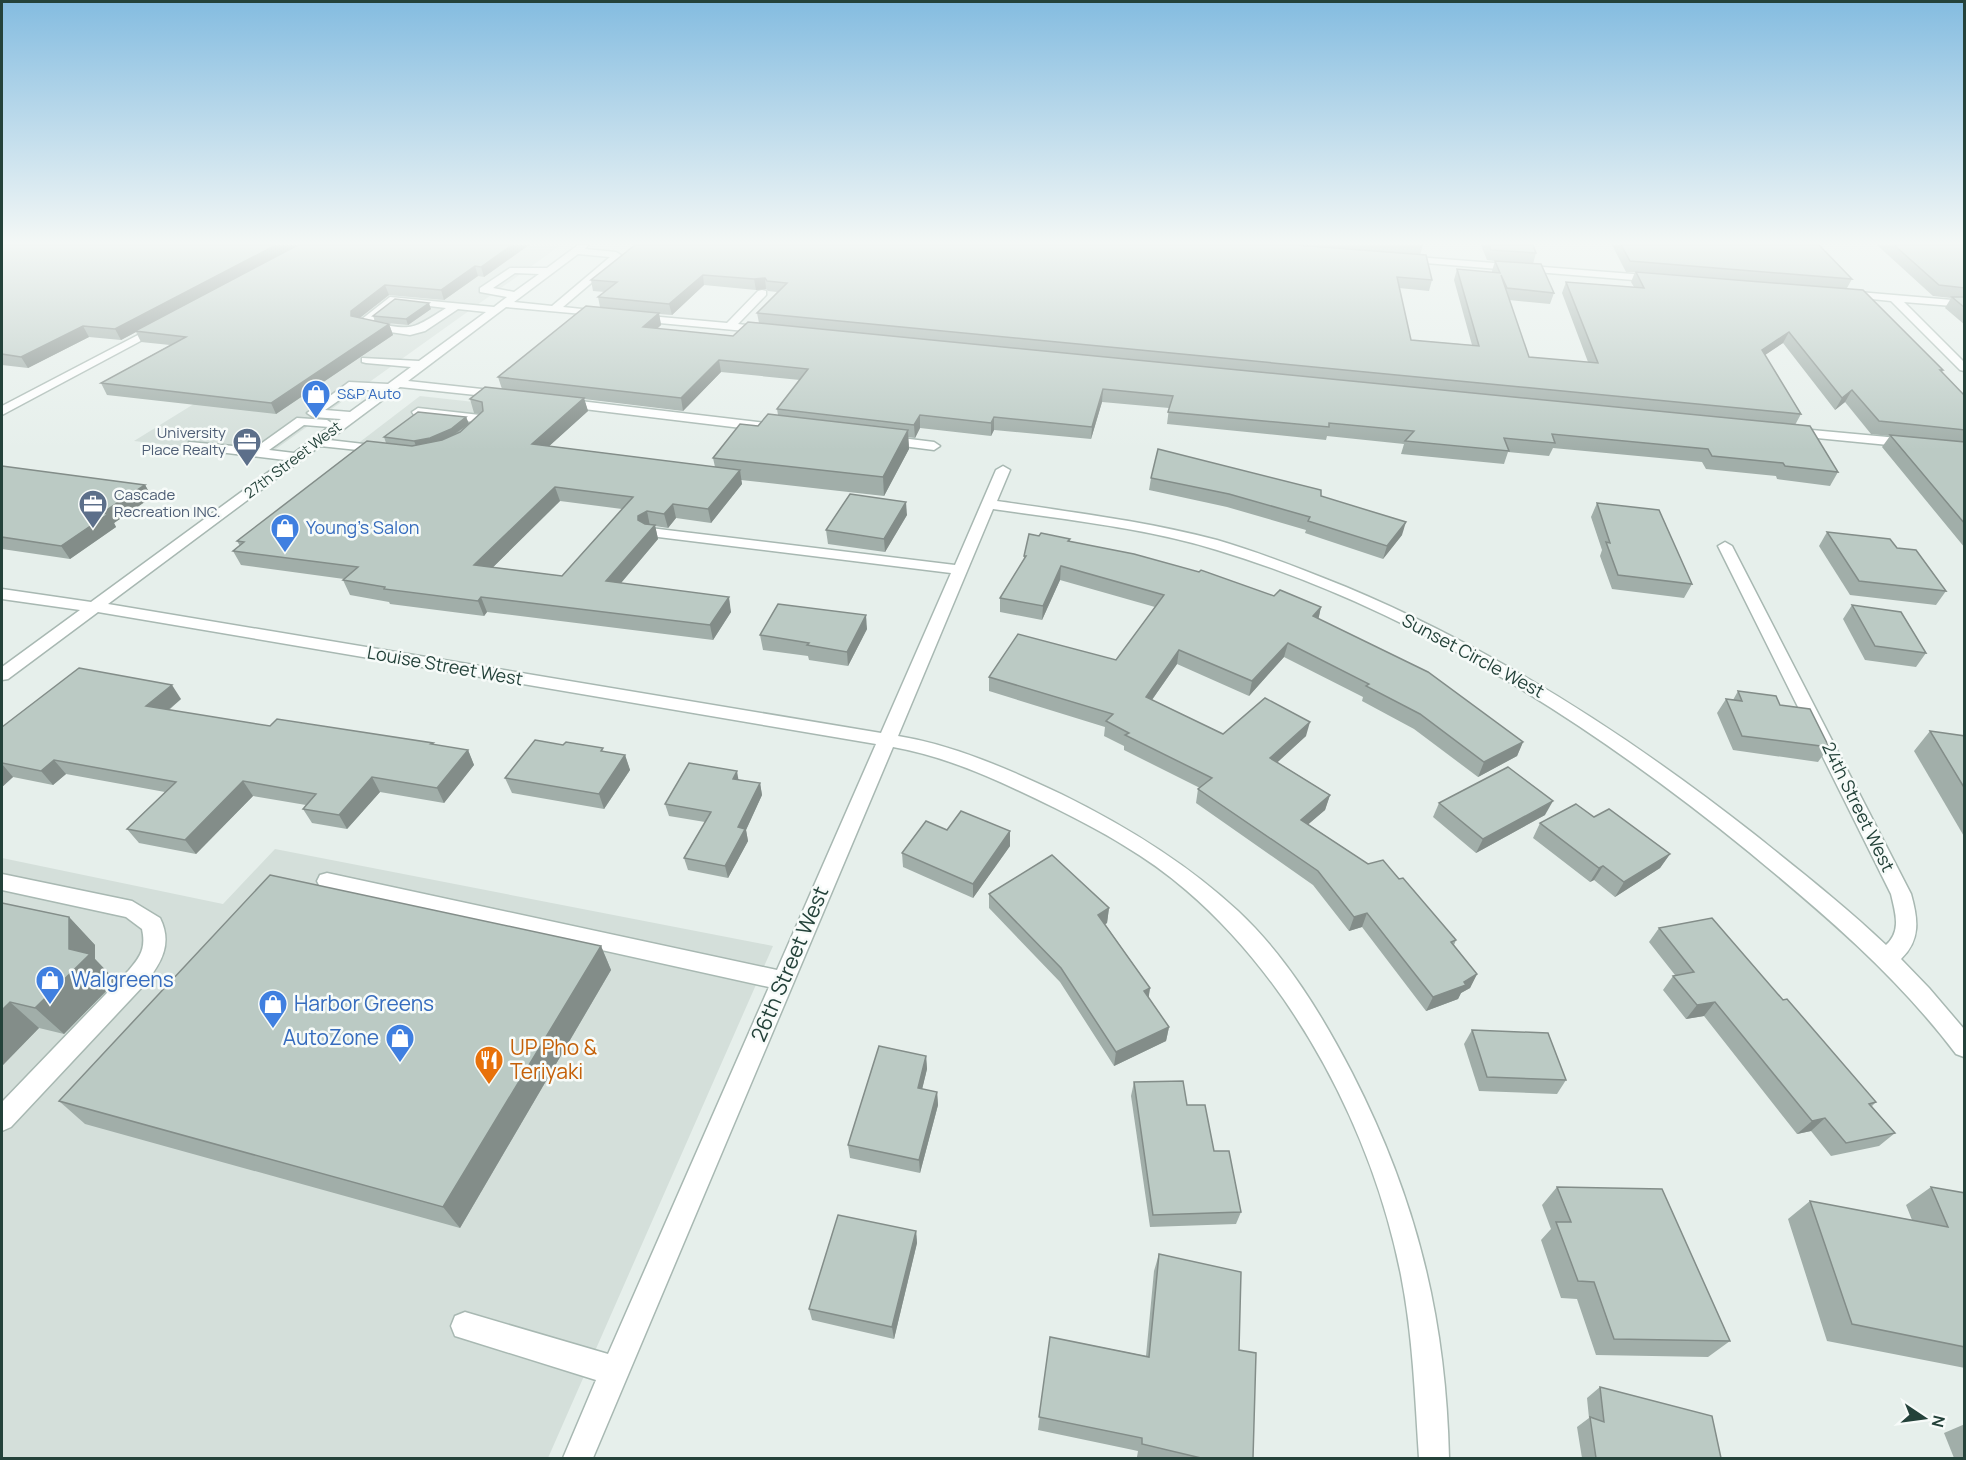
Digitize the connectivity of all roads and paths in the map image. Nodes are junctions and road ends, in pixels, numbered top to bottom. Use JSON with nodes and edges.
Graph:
{"nodes":[{"id":1,"x":376,"y":313,"type":"edge"},
{"id":2,"x":445,"y":313,"type":"edge"},
{"id":3,"x":493,"y":313,"type":"edge"},
{"id":4,"x":592,"y":313,"type":"edge"},
{"id":5,"x":742,"y":313,"type":"edge"},
{"id":6,"x":1910,"y":313,"type":"edge"},
{"id":7,"x":167,"y":323,"type":"edge"},
{"id":8,"x":729,"y":327,"type":"junction"},
{"id":9,"x":777,"y":332,"type":"edge"},
{"id":10,"x":366,"y":360,"type":"dead end"},
{"id":11,"x":422,"y":365,"type":"junction"},
{"id":12,"x":1965,"y":368,"type":"edge"},
{"id":13,"x":394,"y":386,"type":"junction"},
{"id":14,"x":518,"y":397,"type":"edge"},
{"id":15,"x":553,"y":402,"type":"edge"},
{"id":16,"x":2,"y":411,"type":"edge"},
{"id":17,"x":418,"y":412,"type":"edge"},
{"id":18,"x":353,"y":416,"type":"junction"},
{"id":19,"x":340,"y":425,"type":"junction"},
{"id":20,"x":797,"y":430,"type":"edge"},
{"id":21,"x":1774,"y":430,"type":"edge"},
{"id":22,"x":462,"y":439,"type":"edge"},
{"id":23,"x":877,"y":440,"type":"edge"},
{"id":24,"x":318,"y":442,"type":"junction"},
{"id":25,"x":1917,"y":444,"type":"edge"},
{"id":26,"x":194,"y":445,"type":"dead end"},
{"id":27,"x":934,"y":446,"type":"dead end"},
{"id":28,"x":395,"y":451,"type":"edge"},
{"id":29,"x":258,"y":452,"type":"junction"},
{"id":30,"x":297,"y":457,"type":"junction"},
{"id":31,"x":1003,"y":470,"type":"dead end"},
{"id":32,"x":989,"y":504,"type":"junction"},
{"id":33,"x":650,"y":532,"type":"edge"},
{"id":34,"x":1725,"y":546,"type":"dead end"},
{"id":35,"x":961,"y":570,"type":"junction"},
{"id":36,"x":2,"y":594,"type":"edge"},
{"id":37,"x":95,"y":607,"type":"junction"},
{"id":38,"x":2,"y":675,"type":"edge"},
{"id":39,"x":888,"y":740,"type":"junction"},
{"id":40,"x":327,"y":881,"type":"dead end"},
{"id":41,"x":2,"y":882,"type":"edge"},
{"id":42,"x":1884,"y":958,"type":"junction"},
{"id":43,"x":783,"y":981,"type":"junction"},
{"id":44,"x":1965,"y":1047,"type":"edge"},
{"id":45,"x":2,"y":1119,"type":"edge"},
{"id":46,"x":465,"y":1326,"type":"dead end"},
{"id":47,"x":615,"y":1371,"type":"junction"},
{"id":48,"x":578,"y":1458,"type":"edge"},
{"id":49,"x":1434,"y":1458,"type":"edge"}],
"edges":[{"from":1,"to":2,"type":"street"},
{"from":3,"to":11,"type":"street","name":"27th Street West"},
{"from":4,"to":8,"type":"street"},
{"from":5,"to":8,"type":"street"},
{"from":6,"to":12,"type":"street"},
{"from":7,"to":16,"type":"street"},
{"from":8,"to":9,"type":"street"},
{"from":10,"to":11,"type":"street"},
{"from":11,"to":13,"type":"street","name":"27th Street West"},
{"from":13,"to":14,"type":"street"},
{"from":13,"to":18,"type":"street","name":"27th Street West"},
{"from":13,"to":18,"type":"street"},
{"from":15,"to":20,"type":"street"},
{"from":17,"to":22,"type":"street"},
{"from":18,"to":19,"type":"street","name":"27th Street West"},
{"from":19,"to":24,"type":"street","name":"27th Street West"},
{"from":19,"to":29,"type":"street"},
{"from":21,"to":25,"type":"street"},
{"from":23,"to":27,"type":"street"},
{"from":24,"to":28,"type":"street"},
{"from":24,"to":30,"type":"street","name":"27th Street West"},
{"from":26,"to":29,"type":"street"},
{"from":29,"to":30,"type":"street"},
{"from":30,"to":37,"type":"street","name":"27th Street West"},
{"from":31,"to":32,"type":"street","name":"26th Street West"},
{"from":32,"to":35,"type":"street","name":"26th Street West"},
{"from":32,"to":42,"type":"street","name":"Sunset Circle West"},
{"from":33,"to":35,"type":"street"},
{"from":34,"to":42,"type":"street","name":"24th Street West"},
{"from":35,"to":39,"type":"street","name":"26th Street West"},
{"from":36,"to":37,"type":"street","name":"Louise Street West"},
{"from":37,"to":38,"type":"street","name":"27th Street West"},
{"from":37,"to":39,"type":"street","name":"Louise Street West"},
{"from":39,"to":43,"type":"street","name":"26th Street West"},
{"from":39,"to":49,"type":"street","name":"Louise Street West"},
{"from":40,"to":43,"type":"street"},
{"from":41,"to":45,"type":"street"},
{"from":42,"to":44,"type":"street"},
{"from":43,"to":47,"type":"street","name":"26th Street West"},
{"from":46,"to":47,"type":"street"},
{"from":47,"to":48,"type":"street","name":"26th Street West"}]}
